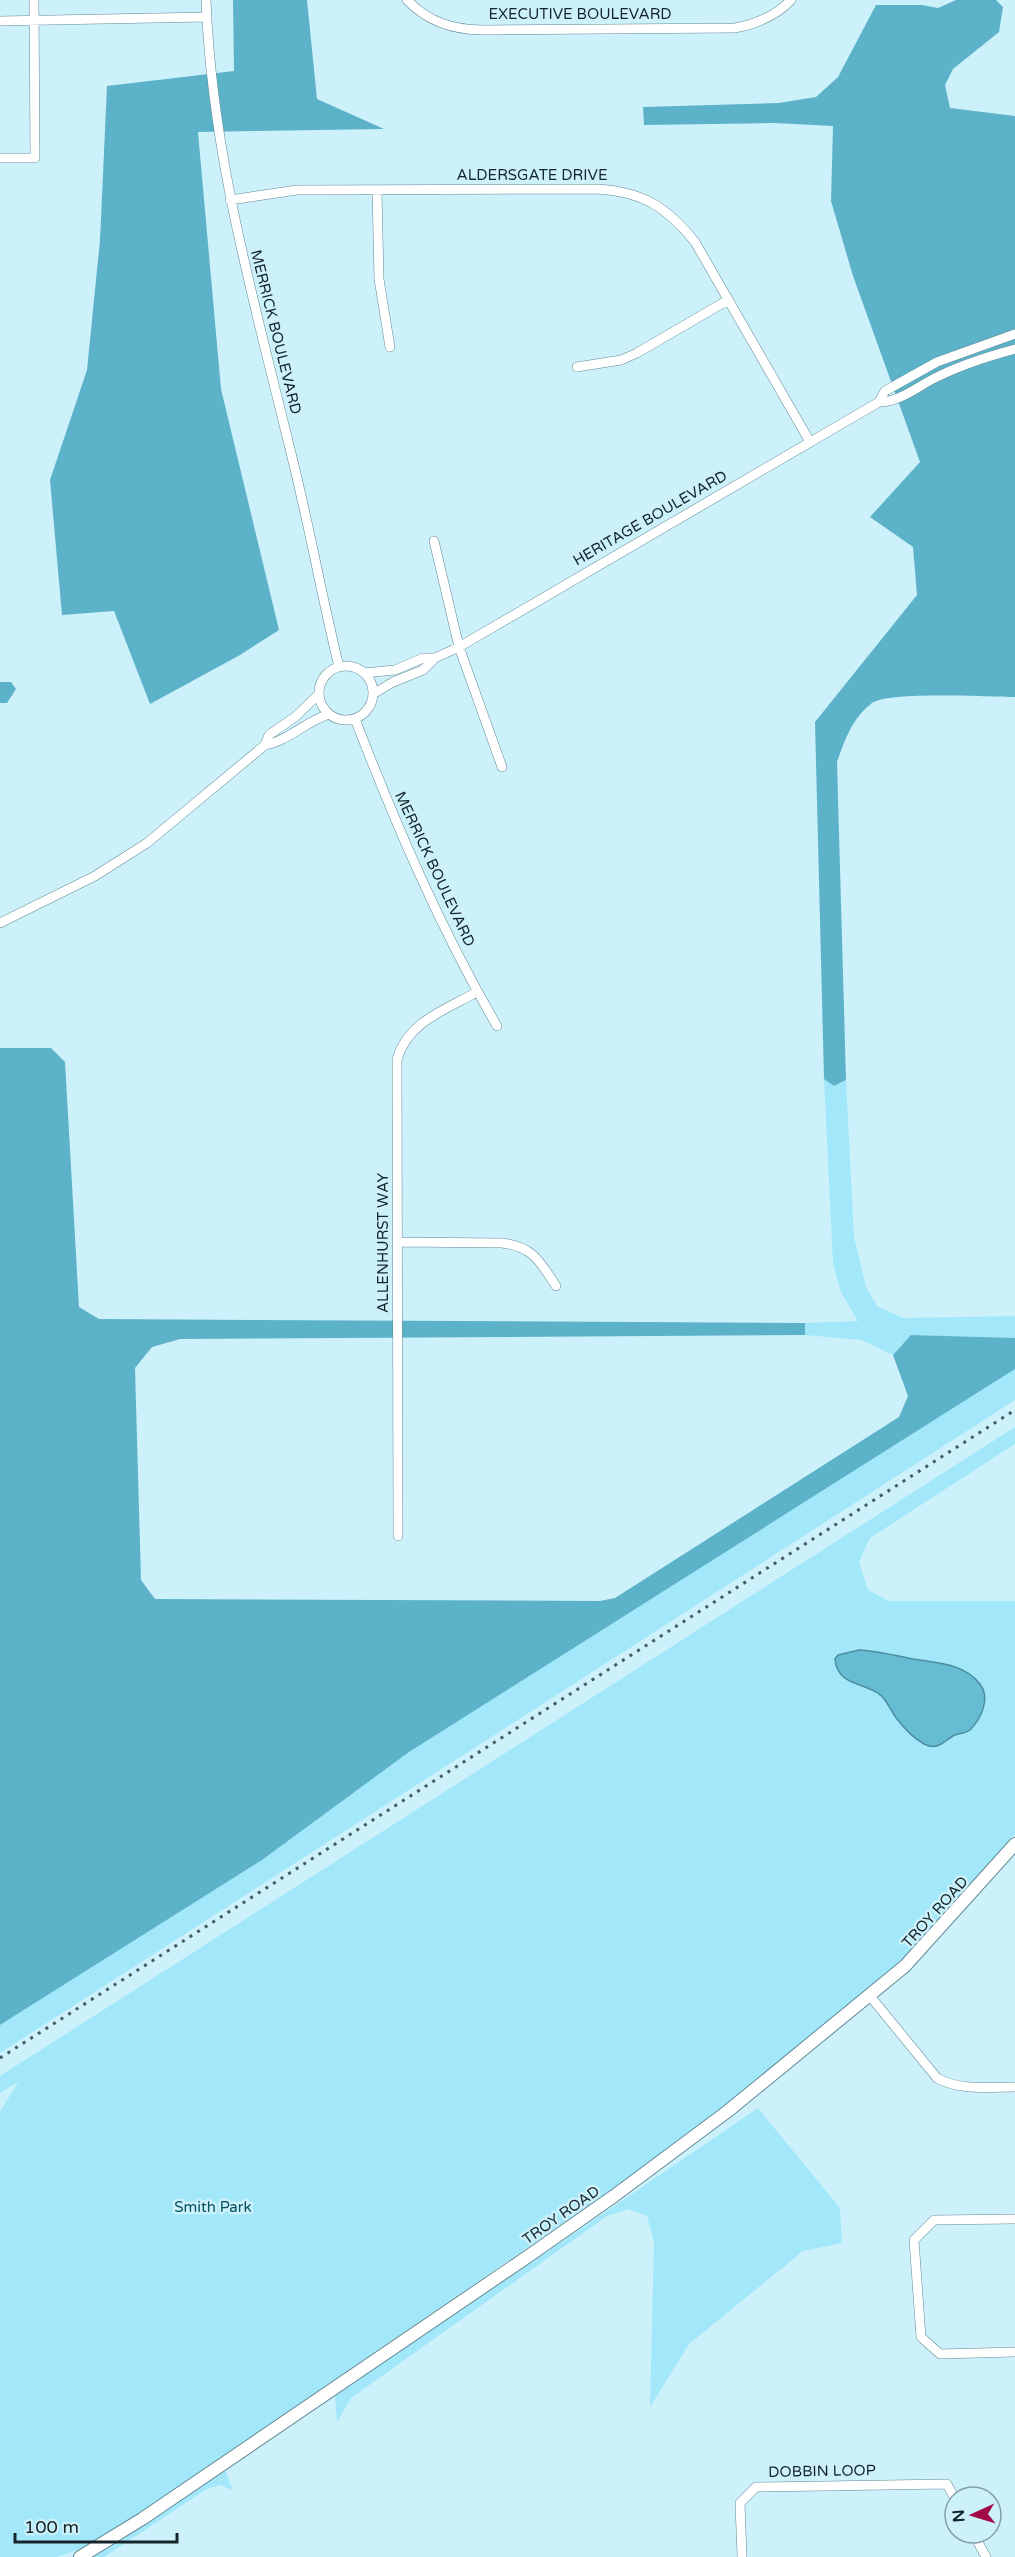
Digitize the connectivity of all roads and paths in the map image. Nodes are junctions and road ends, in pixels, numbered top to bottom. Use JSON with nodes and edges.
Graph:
{"nodes":[{"id":1,"x":34,"y":0,"type":"edge"},
{"id":2,"x":206,"y":0,"type":"edge"},
{"id":3,"x":407,"y":0,"type":"edge"},
{"id":4,"x":791,"y":0,"type":"edge"},
{"id":5,"x":207,"y":16,"type":"junction"},
{"id":6,"x":0,"y":21,"type":"edge"},
{"id":7,"x":34,"y":21,"type":"junction"},
{"id":8,"x":0,"y":158,"type":"edge"},
{"id":9,"x":377,"y":190,"type":"junction"},
{"id":10,"x":230,"y":200,"type":"junction"},
{"id":11,"x":728,"y":300,"type":"junction"},
{"id":12,"x":1015,"y":334,"type":"edge"},
{"id":13,"x":390,"y":347,"type":"dead end"},
{"id":14,"x":1015,"y":349,"type":"edge"},
{"id":15,"x":577,"y":367,"type":"dead end"},
{"id":16,"x":879,"y":402,"type":"junction"},
{"id":17,"x":810,"y":442,"type":"junction"},
{"id":18,"x":434,"y":541,"type":"dead end"},
{"id":19,"x":459,"y":647,"type":"junction"},
{"id":20,"x":435,"y":658,"type":"junction"},
{"id":21,"x":339,"y":667,"type":"junction"},
{"id":22,"x":364,"y":673,"type":"junction"},
{"id":23,"x":319,"y":694,"type":"junction"},
{"id":24,"x":373,"y":694,"type":"junction"},
{"id":25,"x":329,"y":714,"type":"junction"},
{"id":26,"x":355,"y":719,"type":"junction"},
{"id":27,"x":265,"y":745,"type":"junction"},
{"id":28,"x":502,"y":768,"type":"dead end"},
{"id":29,"x":0,"y":922,"type":"edge"},
{"id":30,"x":477,"y":992,"type":"junction"},
{"id":31,"x":497,"y":1026,"type":"dead end"},
{"id":32,"x":398,"y":1242,"type":"junction"},
{"id":33,"x":556,"y":1286,"type":"dead end"},
{"id":34,"x":398,"y":1536,"type":"dead end"},
{"id":35,"x":1013,"y":1849,"type":"edge"},
{"id":36,"x":870,"y":1996,"type":"junction"},
{"id":37,"x":1015,"y":2087,"type":"edge"},
{"id":38,"x":1015,"y":2219,"type":"edge"},
{"id":39,"x":1015,"y":2352,"type":"edge"},
{"id":40,"x":948,"y":2485,"type":"edge"},
{"id":41,"x":80,"y":2557,"type":"edge"},
{"id":42,"x":742,"y":2557,"type":"edge"}],
"edges":[{"from":1,"to":7,"type":"street"},
{"from":2,"to":5,"type":"street","name":"MERRICK BOULEVARD"},
{"from":3,"to":4,"type":"street","name":"EXECUTIVE BOULEVARD"},
{"from":5,"to":7,"type":"street"},
{"from":5,"to":10,"type":"street","name":"MERRICK BOULEVARD"},
{"from":6,"to":7,"type":"street"},
{"from":7,"to":8,"type":"street"},
{"from":9,"to":10,"type":"street","name":"ALDERSGATE DRIVE"},
{"from":9,"to":11,"type":"street","name":"ALDERSGATE DRIVE"},
{"from":9,"to":13,"type":"street"},
{"from":10,"to":21,"type":"street","name":"MERRICK BOULEVARD"},
{"from":11,"to":15,"type":"street"},
{"from":11,"to":17,"type":"street","name":"ALDERSGATE DRIVE"},
{"from":12,"to":16,"type":"street","name":"HERITAGE BOULEVARD"},
{"from":14,"to":16,"type":"street","name":"HERITAGE BOULEVARD"},
{"from":16,"to":17,"type":"street","name":"HERITAGE BOULEVARD"},
{"from":17,"to":19,"type":"street","name":"HERITAGE BOULEVARD"},
{"from":18,"to":19,"type":"street"},
{"from":19,"to":20,"type":"street","name":"HERITAGE BOULEVARD"},
{"from":19,"to":28,"type":"street"},
{"from":20,"to":22,"type":"street","name":"HERITAGE BOULEVARD"},
{"from":20,"to":24,"type":"street","name":"HERITAGE BOULEVARD"},
{"from":21,"to":22,"type":"street"},
{"from":21,"to":23,"type":"street"},
{"from":22,"to":24,"type":"street"},
{"from":23,"to":25,"type":"street"},
{"from":23,"to":27,"type":"street"},
{"from":24,"to":26,"type":"street"},
{"from":25,"to":26,"type":"street"},
{"from":25,"to":27,"type":"street"},
{"from":26,"to":30,"type":"street","name":"MERRICK BOULEVARD"},
{"from":27,"to":29,"type":"street"},
{"from":30,"to":31,"type":"street","name":"MERRICK BOULEVARD"},
{"from":30,"to":32,"type":"street","name":"ALLENHURST WAY"},
{"from":32,"to":33,"type":"street"},
{"from":32,"to":34,"type":"street","name":"ALLENHURST WAY"},
{"from":35,"to":36,"type":"street","name":"TROY ROAD"},
{"from":36,"to":37,"type":"street"},
{"from":36,"to":41,"type":"street","name":"TROY ROAD"},
{"from":38,"to":39,"type":"street"},
{"from":40,"to":42,"type":"street","name":"DOBBIN LOOP"}]}
